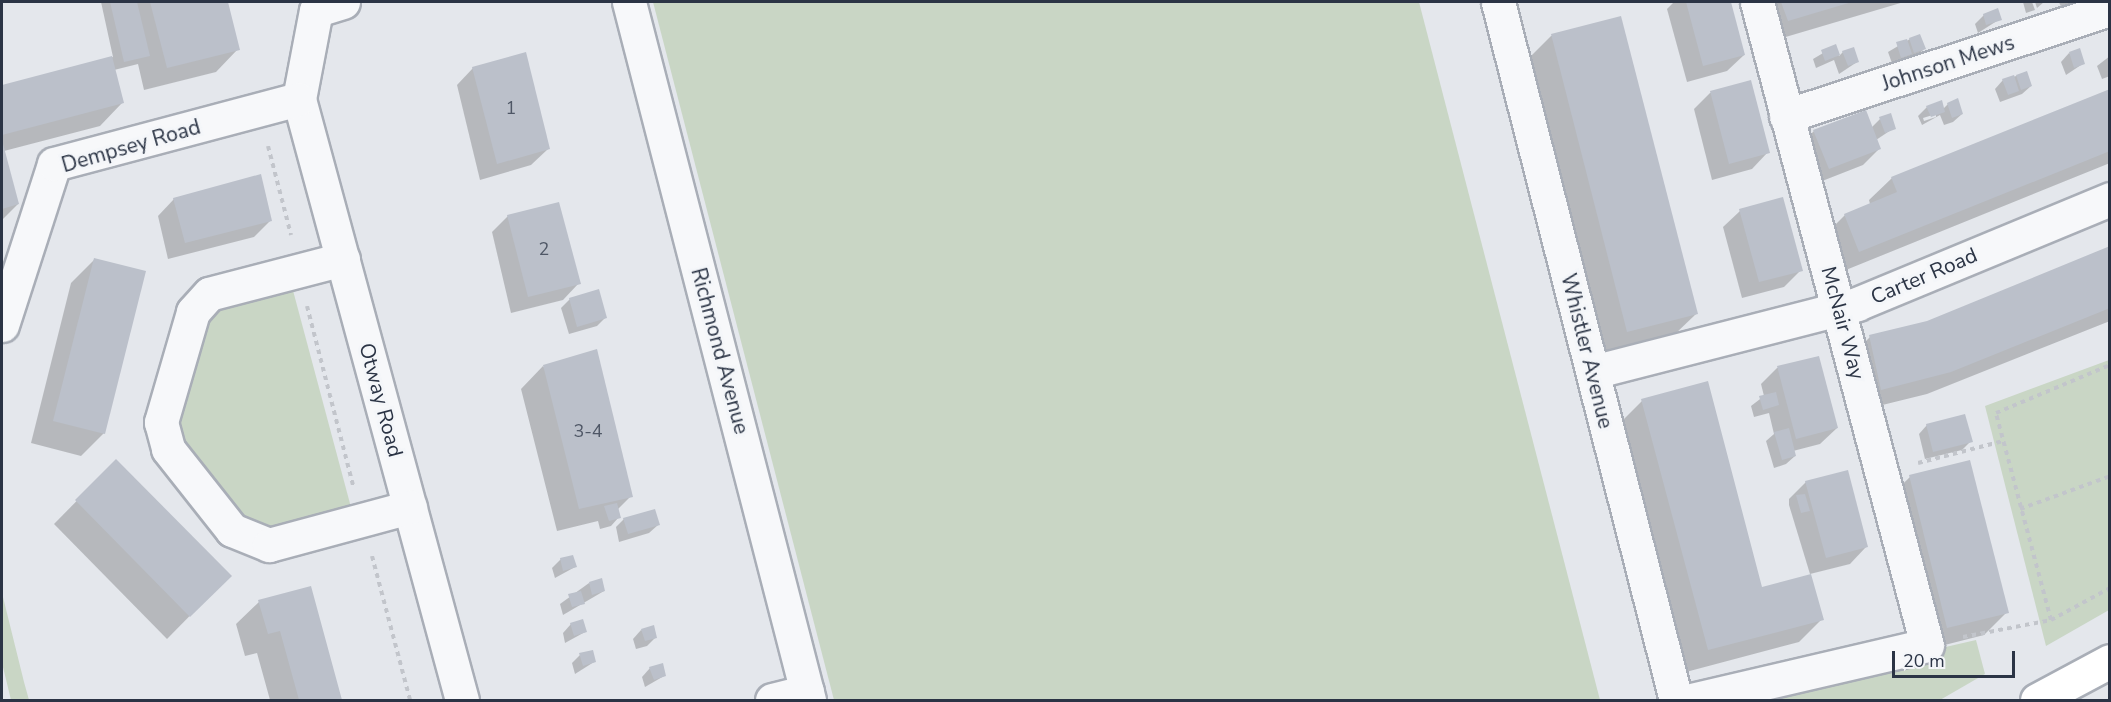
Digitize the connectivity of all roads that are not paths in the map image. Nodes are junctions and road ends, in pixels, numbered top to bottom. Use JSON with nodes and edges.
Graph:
{"nodes":[{"id":1,"x":343,"y":2,"type":"edge"},
{"id":2,"x":629,"y":2,"type":"edge"},
{"id":3,"x":1498,"y":2,"type":"edge"},
{"id":4,"x":1757,"y":2,"type":"edge"},
{"id":5,"x":2109,"y":9,"type":"edge"},
{"id":6,"x":299,"y":99,"type":"junction"},
{"id":7,"x":1786,"y":117,"type":"junction"},
{"id":8,"x":2109,"y":199,"type":"edge"},
{"id":9,"x":342,"y":259,"type":"junction"},
{"id":10,"x":1840,"y":308,"type":"junction"},
{"id":11,"x":2,"y":326,"type":"edge"},
{"id":12,"x":1593,"y":372,"type":"junction"},
{"id":13,"x":410,"y":507,"type":"junction"},
{"id":14,"x":2109,"y":661,"type":"edge"},
{"id":15,"x":808,"y":696,"type":"edge"},
{"id":16,"x":462,"y":700,"type":"edge"},
{"id":17,"x":772,"y":700,"type":"edge"},
{"id":18,"x":1676,"y":700,"type":"edge"},
{"id":19,"x":1690,"y":700,"type":"edge"},
{"id":20,"x":2037,"y":700,"type":"edge"}],
"edges":[{"from":1,"to":6,"type":"street"},
{"from":2,"to":15,"type":"street","name":"Richmond Avenue"},
{"from":3,"to":12,"type":"street","name":"Whistler Avenue"},
{"from":4,"to":7,"type":"street","name":"McNair Way"},
{"from":5,"to":7,"type":"street","name":"Johnson Mews"},
{"from":6,"to":9,"type":"street","name":"Otway Road"},
{"from":6,"to":11,"type":"street","name":"Dempsey Road"},
{"from":7,"to":10,"type":"street","name":"McNair Way"},
{"from":8,"to":10,"type":"street","name":"Carter Road"},
{"from":9,"to":13,"type":"street","name":"Otway Road"},
{"from":9,"to":13,"type":"street"},
{"from":10,"to":12,"type":"street","name":"Carter Road"},
{"from":10,"to":19,"type":"street","name":"McNair Way"},
{"from":12,"to":18,"type":"street","name":"Whistler Avenue"},
{"from":13,"to":16,"type":"street","name":"Otway Road"},
{"from":14,"to":20,"type":"main road"},
{"from":15,"to":17,"type":"street"}]}
